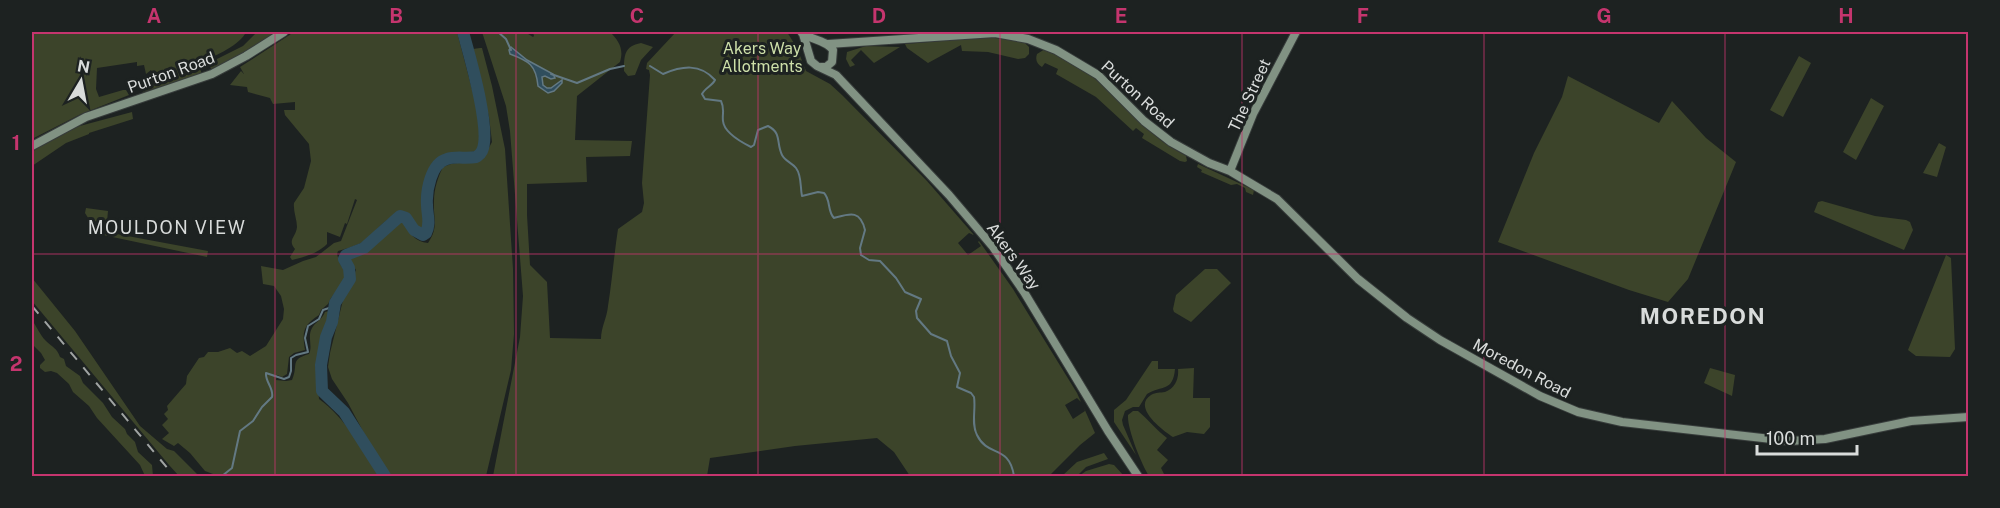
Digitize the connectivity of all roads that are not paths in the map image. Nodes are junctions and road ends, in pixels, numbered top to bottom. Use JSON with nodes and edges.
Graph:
{"nodes":[{"id":1,"x":284,"y":32,"type":"edge"},
{"id":2,"x":1296,"y":32,"type":"edge"},
{"id":3,"x":802,"y":33,"type":"edge"},
{"id":4,"x":850,"y":42,"type":"junction"},
{"id":5,"x":824,"y":43,"type":"junction"},
{"id":6,"x":809,"y":53,"type":"junction"},
{"id":7,"x":834,"y":58,"type":"junction"},
{"id":8,"x":821,"y":67,"type":"junction"},
{"id":9,"x":836,"y":75,"type":"junction"},
{"id":10,"x":32,"y":146,"type":"edge"},
{"id":11,"x":1230,"y":171,"type":"junction"},
{"id":12,"x":1968,"y":417,"type":"edge"},
{"id":13,"x":1138,"y":477,"type":"edge"}],
"edges":[{"from":1,"to":10,"type":"street","name":"Purton Road"},
{"from":2,"to":11,"type":"street","name":"The Street"},
{"from":3,"to":5,"type":"street"},
{"from":3,"to":6,"type":"street"},
{"from":4,"to":5,"type":"street","name":"Purton Road"},
{"from":4,"to":7,"type":"street"},
{"from":4,"to":11,"type":"street","name":"Purton Road"},
{"from":5,"to":6,"type":"street"},
{"from":5,"to":7,"type":"street"},
{"from":6,"to":8,"type":"street"},
{"from":7,"to":8,"type":"street"},
{"from":7,"to":9,"type":"street"},
{"from":8,"to":9,"type":"street","name":"Akers Way"},
{"from":9,"to":13,"type":"street","name":"Akers Way"},
{"from":11,"to":12,"type":"street","name":"Moredon Road"}]}
